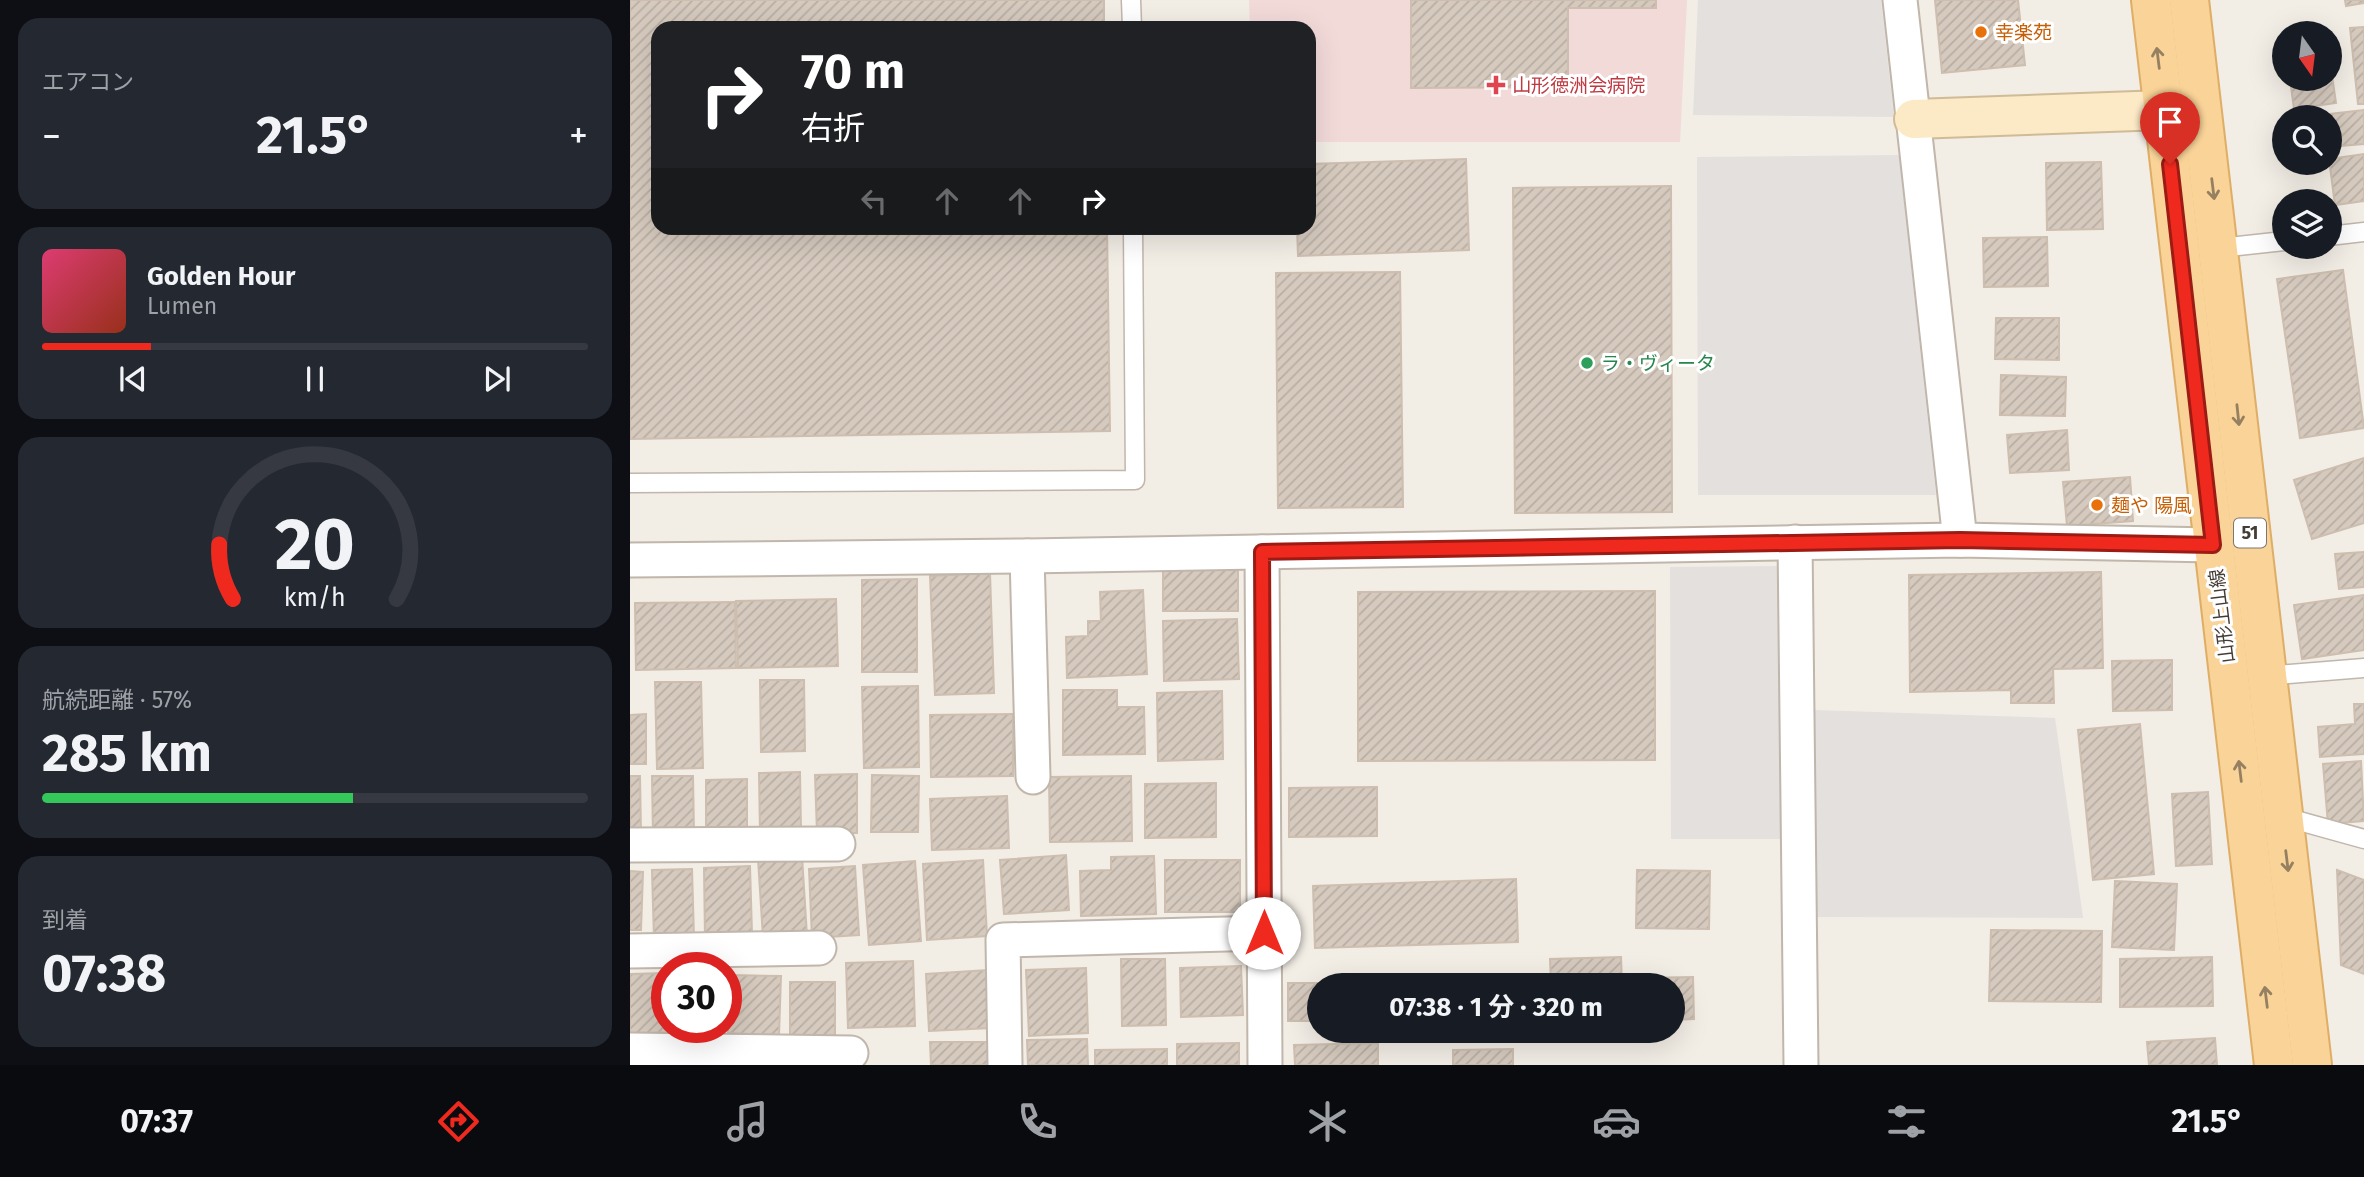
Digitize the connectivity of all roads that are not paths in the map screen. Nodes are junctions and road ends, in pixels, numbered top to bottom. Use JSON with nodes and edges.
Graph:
{"nodes":[{"id":1,"x":1131,"y":0,"type":"edge"},
{"id":2,"x":1900,"y":0,"type":"edge"},
{"id":3,"x":2151,"y":0,"type":"edge"},
{"id":4,"x":2189,"y":0,"type":"edge"},
{"id":5,"x":1132,"y":21,"type":"edge"},
{"id":6,"x":2164,"y":110,"type":"junction"},
{"id":7,"x":1914,"y":119,"type":"junction"},
{"id":8,"x":2364,"y":232,"type":"edge"},
{"id":9,"x":1133,"y":235,"type":"edge"},
{"id":10,"x":2342,"y":235,"type":"edge"},
{"id":11,"x":2272,"y":242,"type":"edge"},
{"id":12,"x":2220,"y":248,"type":"junction"},
{"id":13,"x":630,"y":483,"type":"edge"},
{"id":14,"x":1960,"y":540,"type":"junction"},
{"id":15,"x":1795,"y":542,"type":"junction"},
{"id":16,"x":2213,"y":545,"type":"junction"},
{"id":17,"x":1262,"y":552,"type":"junction"},
{"id":18,"x":1027,"y":556,"type":"junction"},
{"id":19,"x":630,"y":560,"type":"edge"},
{"id":20,"x":2364,"y":668,"type":"edge"},
{"id":21,"x":2265,"y":676,"type":"junction"},
{"id":22,"x":1033,"y":777,"type":"dead end"},
{"id":23,"x":2281,"y":816,"type":"junction"},
{"id":24,"x":2364,"y":839,"type":"edge"},
{"id":25,"x":838,"y":844,"type":"dead end"},
{"id":26,"x":630,"y":845,"type":"edge"},
{"id":27,"x":1264,"y":933,"type":"junction"},
{"id":28,"x":819,"y":948,"type":"dead end"},
{"id":29,"x":630,"y":951,"type":"edge"},
{"id":30,"x":630,"y":1049,"type":"edge"},
{"id":31,"x":851,"y":1054,"type":"dead end"},
{"id":32,"x":1005,"y":1065,"type":"edge"},
{"id":33,"x":1265,"y":1065,"type":"edge"},
{"id":34,"x":1801,"y":1065,"type":"edge"},
{"id":35,"x":2274,"y":1065,"type":"edge"},
{"id":36,"x":2312,"y":1065,"type":"edge"}],
"edges":[{"from":1,"to":5,"type":"lane"},
{"from":2,"to":7,"type":"street"},
{"from":6,"to":3,"type":"main road","name":"山形上山線","number":"51","one_way":true},
{"from":4,"to":12,"type":"main road","name":"山形上山線","number":"51","one_way":true},
{"from":6,"to":7,"type":"street"},
{"from":6,"to":16,"type":"main road","name":"山形上山線","number":"51"},
{"from":7,"to":14,"type":"street"},
{"from":8,"to":10,"type":"lane"},
{"from":9,"to":13,"type":"lane"},
{"from":11,"to":12,"type":"lane"},
{"from":12,"to":21,"type":"main road","name":"山形上山線","number":"51","one_way":true},
{"from":14,"to":15,"type":"street"},
{"from":14,"to":16,"type":"street"},
{"from":15,"to":17,"type":"street"},
{"from":15,"to":34,"type":"street"},
{"from":35,"to":16,"type":"main road","name":"山形上山線","number":"51","one_way":true},
{"from":17,"to":18,"type":"street"},
{"from":17,"to":27,"type":"street"},
{"from":18,"to":19,"type":"street"},
{"from":18,"to":22,"type":"street"},
{"from":20,"to":21,"type":"lane"},
{"from":21,"to":23,"type":"main road","name":"山形上山線","number":"51"},
{"from":23,"to":24,"type":"lane"},
{"from":23,"to":36,"type":"main road","name":"山形上山線","number":"51","one_way":true},
{"from":25,"to":26,"type":"street"},
{"from":27,"to":32,"type":"street"},
{"from":27,"to":33,"type":"street"},
{"from":28,"to":29,"type":"street"},
{"from":30,"to":31,"type":"street"}]}
